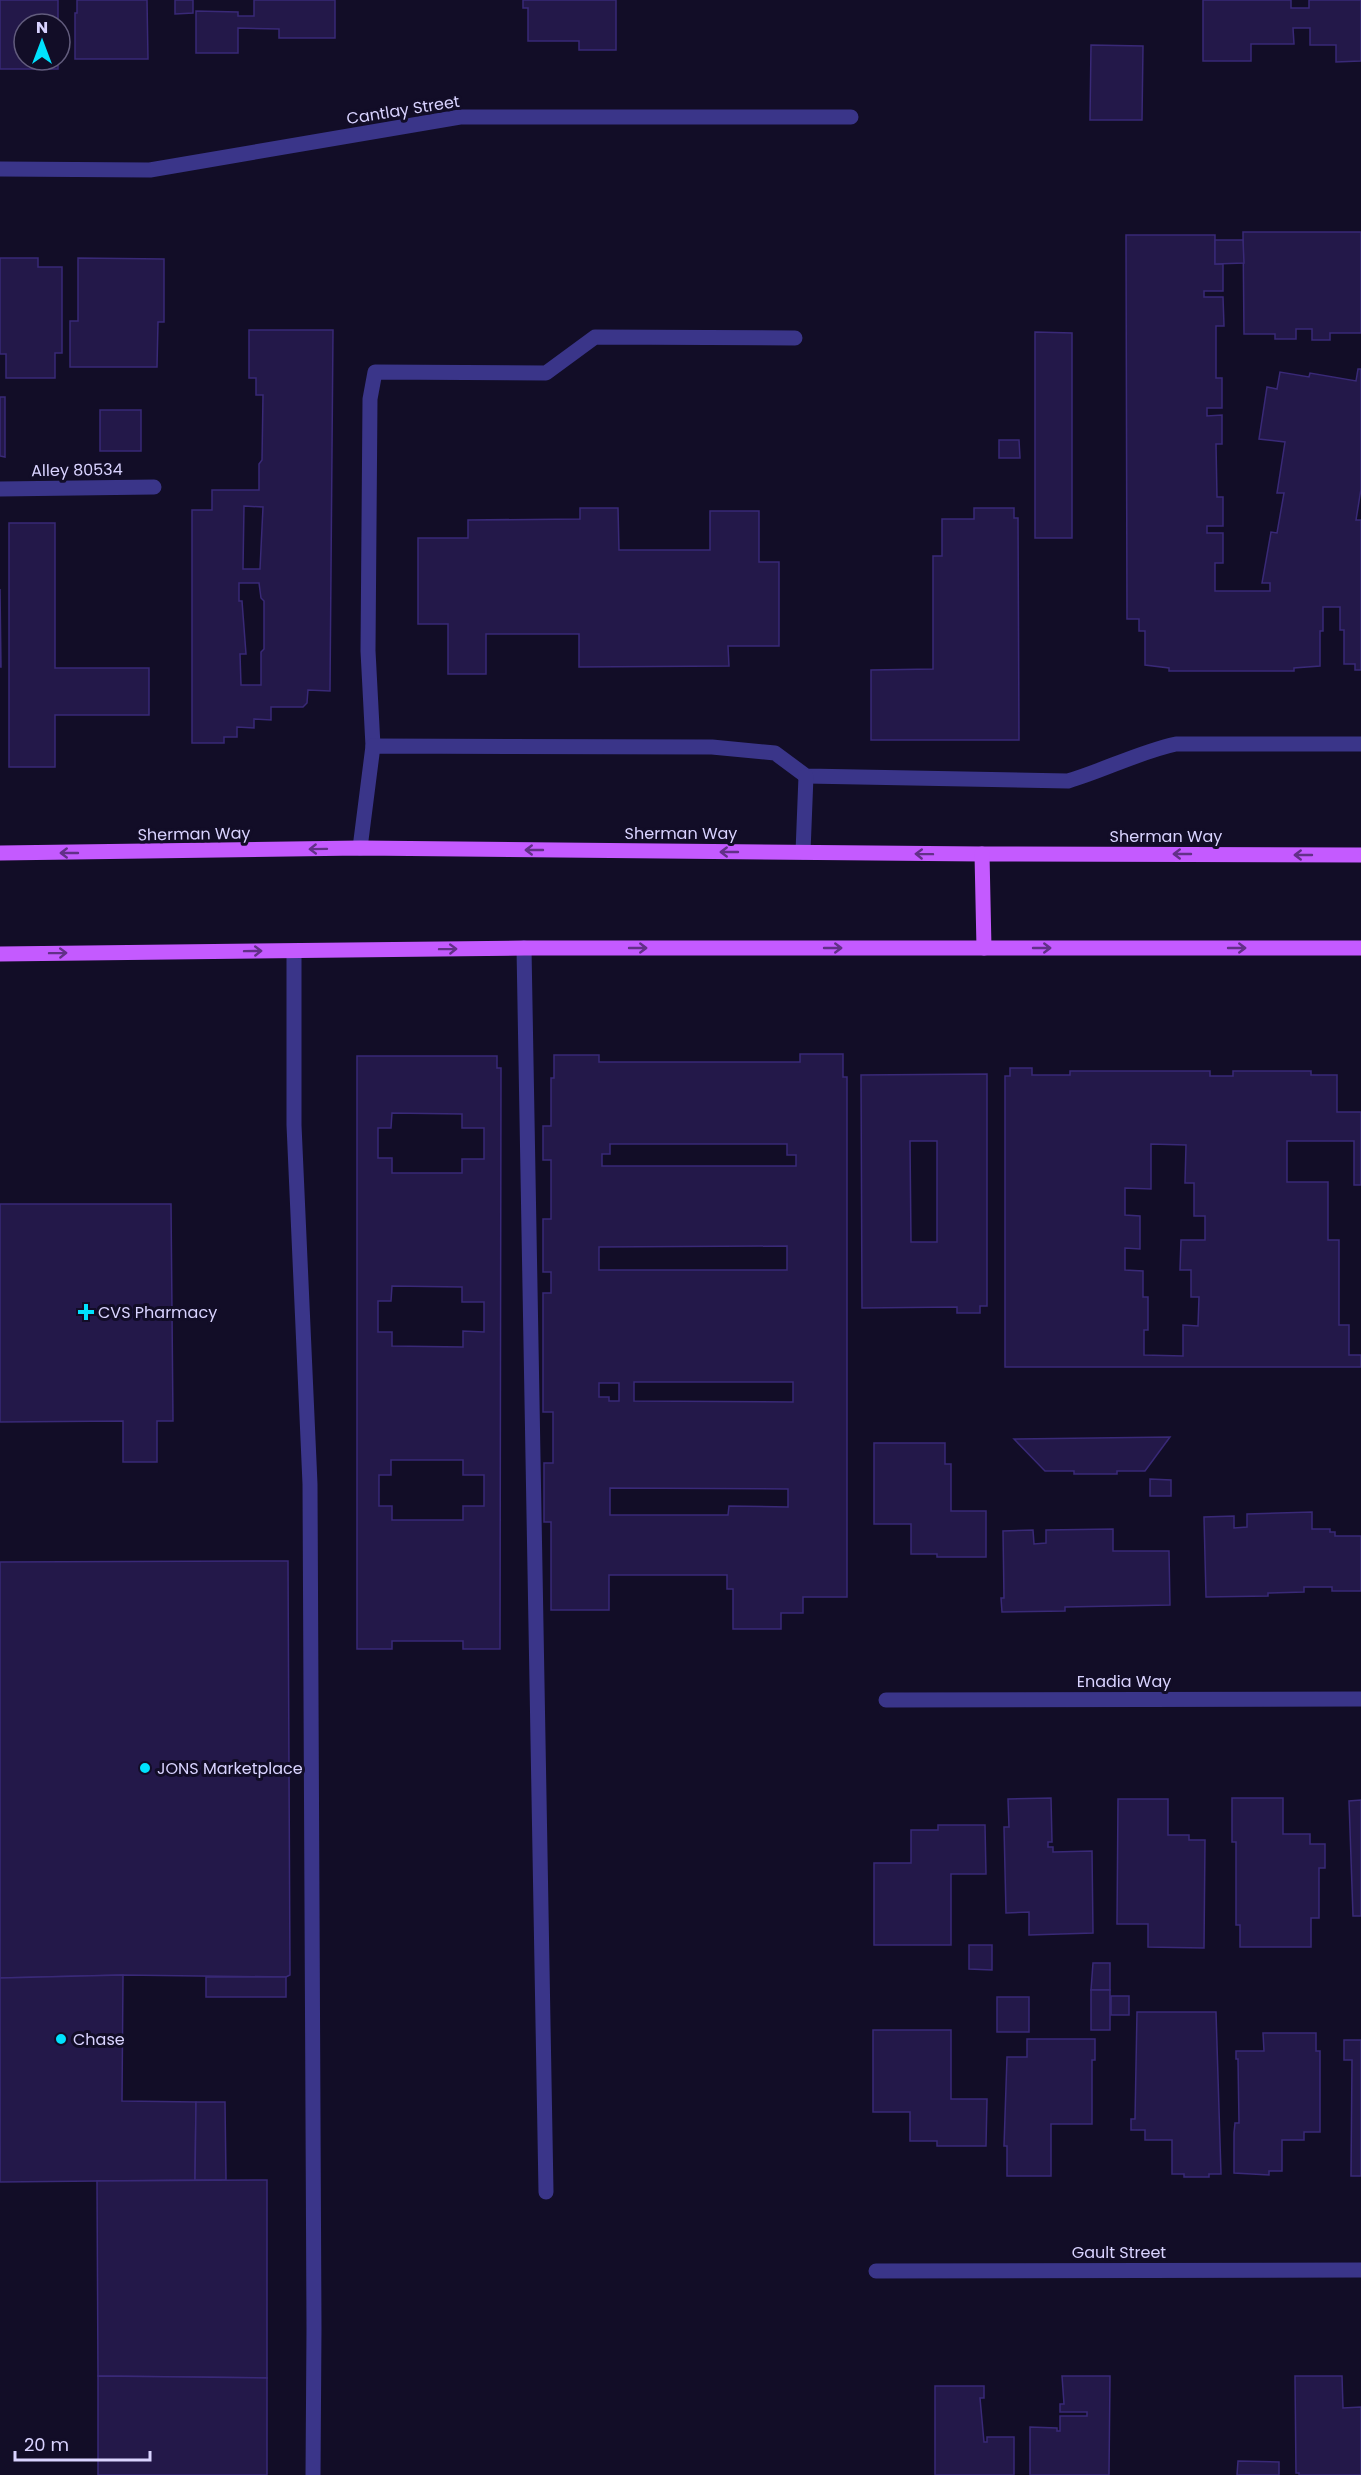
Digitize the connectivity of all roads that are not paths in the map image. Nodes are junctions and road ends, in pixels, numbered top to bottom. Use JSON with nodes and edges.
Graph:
{"nodes":[{"id":1,"x":851,"y":117,"type":"dead end"},
{"id":2,"x":0,"y":169,"type":"edge"},
{"id":3,"x":795,"y":338,"type":"dead end"},
{"id":4,"x":154,"y":487,"type":"dead end"},
{"id":5,"x":0,"y":489,"type":"edge"},
{"id":6,"x":1361,"y":744,"type":"edge"},
{"id":7,"x":373,"y":746,"type":"junction"},
{"id":8,"x":806,"y":776,"type":"junction"},
{"id":9,"x":360,"y":849,"type":"junction"},
{"id":10,"x":803,"y":852,"type":"junction"},
{"id":11,"x":0,"y":853,"type":"edge"},
{"id":12,"x":982,"y":855,"type":"junction"},
{"id":13,"x":1361,"y":855,"type":"edge"},
{"id":14,"x":524,"y":948,"type":"junction"},
{"id":15,"x":984,"y":948,"type":"junction"},
{"id":16,"x":1361,"y":948,"type":"edge"},
{"id":17,"x":294,"y":951,"type":"junction"},
{"id":18,"x":0,"y":954,"type":"edge"},
{"id":19,"x":1361,"y":1698,"type":"edge"},
{"id":20,"x":886,"y":1700,"type":"dead end"},
{"id":21,"x":546,"y":2193,"type":"dead end"},
{"id":22,"x":1361,"y":2270,"type":"edge"},
{"id":23,"x":876,"y":2271,"type":"dead end"},
{"id":24,"x":313,"y":2475,"type":"edge"}],
"edges":[{"from":1,"to":2,"type":"street","name":"Cantlay Street"},
{"from":3,"to":7,"type":"street"},
{"from":4,"to":5,"type":"street","name":"Alley 80534"},
{"from":6,"to":8,"type":"street"},
{"from":7,"to":8,"type":"street"},
{"from":7,"to":9,"type":"street"},
{"from":8,"to":10,"type":"street"},
{"from":10,"to":9,"type":"main road","name":"Sherman Way","one_way":true},
{"from":9,"to":11,"type":"main road","name":"Sherman Way","one_way":true},
{"from":12,"to":10,"type":"main road","name":"Sherman Way","one_way":true},
{"from":13,"to":12,"type":"main road","name":"Sherman Way","one_way":true},
{"from":12,"to":15,"type":"main road"},
{"from":14,"to":15,"type":"main road","one_way":true},
{"from":17,"to":14,"type":"main road","one_way":true},
{"from":14,"to":21,"type":"street"},
{"from":15,"to":16,"type":"main road","one_way":true},
{"from":18,"to":17,"type":"main road","one_way":true},
{"from":17,"to":24,"type":"street"},
{"from":19,"to":20,"type":"street","name":"Enadia Way"},
{"from":22,"to":23,"type":"street","name":"Gault Street"}]}
